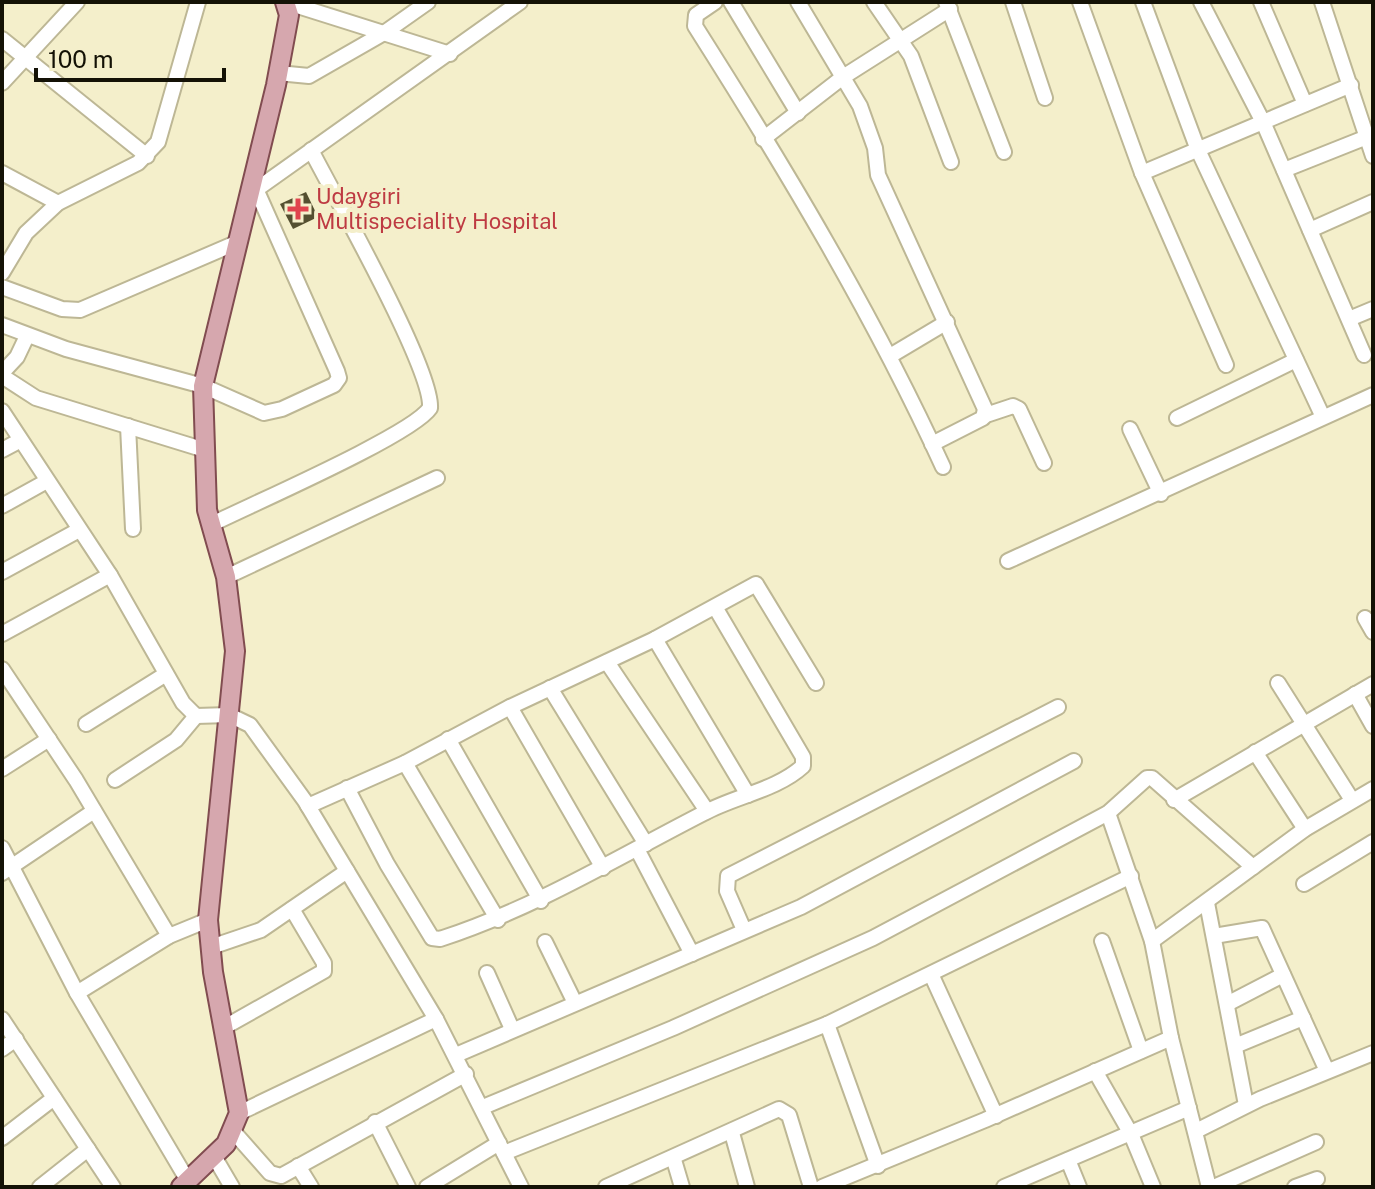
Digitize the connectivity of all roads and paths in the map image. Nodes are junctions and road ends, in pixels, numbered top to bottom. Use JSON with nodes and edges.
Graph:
{"nodes":[{"id":1,"x":77,"y":2,"type":"edge"},
{"id":2,"x":198,"y":2,"type":"edge"},
{"id":3,"x":285,"y":2,"type":"edge"},
{"id":4,"x":428,"y":2,"type":"edge"},
{"id":5,"x":520,"y":2,"type":"edge"},
{"id":6,"x":715,"y":2,"type":"edge"},
{"id":7,"x":731,"y":2,"type":"edge"},
{"id":8,"x":798,"y":2,"type":"edge"},
{"id":9,"x":874,"y":2,"type":"edge"},
{"id":10,"x":1013,"y":2,"type":"edge"},
{"id":11,"x":1080,"y":2,"type":"edge"},
{"id":12,"x":1143,"y":2,"type":"edge"},
{"id":13,"x":1201,"y":2,"type":"edge"},
{"id":14,"x":1261,"y":2,"type":"edge"},
{"id":15,"x":1322,"y":2,"type":"edge"},
{"id":16,"x":948,"y":5,"type":"edge"},
{"id":17,"x":384,"y":33,"type":"junction"},
{"id":18,"x":900,"y":37,"type":"junction"},
{"id":19,"x":2,"y":39,"type":"edge"},
{"id":20,"x":450,"y":54,"type":"junction"},
{"id":21,"x":25,"y":60,"type":"junction"},
{"id":22,"x":278,"y":73,"type":"junction"},
{"id":23,"x":843,"y":77,"type":"junction"},
{"id":24,"x":2,"y":83,"type":"edge"},
{"id":25,"x":1351,"y":85,"type":"junction"},
{"id":26,"x":1045,"y":98,"type":"dead end"},
{"id":27,"x":1305,"y":104,"type":"junction"},
{"id":28,"x":798,"y":113,"type":"junction"},
{"id":29,"x":1263,"y":122,"type":"junction"},
{"id":30,"x":1367,"y":137,"type":"junction"},
{"id":31,"x":763,"y":139,"type":"junction"},
{"id":32,"x":311,"y":150,"type":"junction"},
{"id":33,"x":1198,"y":150,"type":"junction"},
{"id":34,"x":1004,"y":152,"type":"dead end"},
{"id":35,"x":147,"y":156,"type":"junction"},
{"id":36,"x":1373,"y":156,"type":"edge"},
{"id":37,"x":951,"y":162,"type":"dead end"},
{"id":38,"x":1284,"y":170,"type":"junction"},
{"id":39,"x":2,"y":173,"type":"edge"},
{"id":40,"x":1142,"y":173,"type":"junction"},
{"id":41,"x":252,"y":192,"type":"junction"},
{"id":42,"x":1373,"y":202,"type":"edge"},
{"id":43,"x":58,"y":203,"type":"junction"},
{"id":44,"x":1310,"y":230,"type":"junction"},
{"id":45,"x":236,"y":243,"type":"junction"},
{"id":46,"x":2,"y":273,"type":"edge"},
{"id":47,"x":2,"y":287,"type":"edge"},
{"id":48,"x":1373,"y":309,"type":"edge"},
{"id":49,"x":1349,"y":319,"type":"junction"},
{"id":50,"x":947,"y":322,"type":"junction"},
{"id":51,"x":2,"y":325,"type":"edge"},
{"id":52,"x":27,"y":336,"type":"junction"},
{"id":53,"x":1364,"y":355,"type":"dead end"},
{"id":54,"x":890,"y":356,"type":"junction"},
{"id":55,"x":1296,"y":360,"type":"junction"},
{"id":56,"x":1226,"y":365,"type":"dead end"},
{"id":57,"x":2,"y":374,"type":"edge"},
{"id":58,"x":203,"y":386,"type":"junction"},
{"id":59,"x":1373,"y":395,"type":"edge"},
{"id":60,"x":2,"y":411,"type":"edge"},
{"id":61,"x":986,"y":415,"type":"junction"},
{"id":62,"x":1322,"y":415,"type":"junction"},
{"id":63,"x":1177,"y":418,"type":"dead end"},
{"id":64,"x":128,"y":426,"type":"junction"},
{"id":65,"x":1130,"y":429,"type":"dead end"},
{"id":66,"x":19,"y":441,"type":"junction"},
{"id":67,"x":932,"y":444,"type":"junction"},
{"id":68,"x":2,"y":450,"type":"edge"},
{"id":69,"x":205,"y":450,"type":"junction"},
{"id":70,"x":1044,"y":463,"type":"dead end"},
{"id":71,"x":943,"y":467,"type":"dead end"},
{"id":72,"x":437,"y":478,"type":"dead end"},
{"id":73,"x":47,"y":481,"type":"junction"},
{"id":74,"x":1161,"y":494,"type":"junction"},
{"id":75,"x":2,"y":506,"type":"edge"},
{"id":76,"x":210,"y":525,"type":"junction"},
{"id":77,"x":133,"y":529,"type":"dead end"},
{"id":78,"x":79,"y":530,"type":"junction"},
{"id":79,"x":1008,"y":561,"type":"dead end"},
{"id":80,"x":2,"y":572,"type":"edge"},
{"id":81,"x":110,"y":575,"type":"junction"},
{"id":82,"x":226,"y":577,"type":"junction"},
{"id":83,"x":715,"y":607,"type":"junction"},
{"id":84,"x":1365,"y":618,"type":"dead end"},
{"id":85,"x":1373,"y":632,"type":"edge"},
{"id":86,"x":2,"y":634,"type":"edge"},
{"id":87,"x":655,"y":639,"type":"junction"},
{"id":88,"x":607,"y":662,"type":"junction"},
{"id":89,"x":2,"y":669,"type":"edge"},
{"id":90,"x":166,"y":674,"type":"junction"},
{"id":91,"x":816,"y":683,"type":"dead end"},
{"id":92,"x":1278,"y":683,"type":"dead end"},
{"id":93,"x":1373,"y":684,"type":"edge"},
{"id":94,"x":550,"y":688,"type":"junction"},
{"id":95,"x":1355,"y":694,"type":"junction"},
{"id":96,"x":510,"y":707,"type":"junction"},
{"id":97,"x":1058,"y":707,"type":"dead end"},
{"id":98,"x":229,"y":715,"type":"junction"},
{"id":99,"x":196,"y":716,"type":"junction"},
{"id":100,"x":1371,"y":717,"type":"edge"},
{"id":101,"x":1303,"y":723,"type":"junction"},
{"id":102,"x":86,"y":724,"type":"dead end"},
{"id":103,"x":49,"y":739,"type":"junction"},
{"id":104,"x":448,"y":739,"type":"junction"},
{"id":105,"x":1255,"y":752,"type":"junction"},
{"id":106,"x":1074,"y":761,"type":"dead end"},
{"id":107,"x":405,"y":763,"type":"junction"},
{"id":108,"x":2,"y":769,"type":"edge"},
{"id":109,"x":115,"y":780,"type":"dead end"},
{"id":110,"x":347,"y":788,"type":"junction"},
{"id":111,"x":1373,"y":789,"type":"edge"},
{"id":112,"x":748,"y":795,"type":"junction"},
{"id":113,"x":1174,"y":800,"type":"junction"},
{"id":114,"x":1352,"y":800,"type":"junction"},
{"id":115,"x":308,"y":806,"type":"junction"},
{"id":116,"x":1115,"y":807,"type":"junction"},
{"id":117,"x":94,"y":811,"type":"junction"},
{"id":118,"x":707,"y":811,"type":"junction"},
{"id":119,"x":1305,"y":829,"type":"junction"},
{"id":120,"x":1373,"y":842,"type":"edge"},
{"id":121,"x":641,"y":847,"type":"junction"},
{"id":122,"x":2,"y":848,"type":"edge"},
{"id":123,"x":1253,"y":867,"type":"junction"},
{"id":124,"x":603,"y":868,"type":"junction"},
{"id":125,"x":7,"y":870,"type":"edge"},
{"id":126,"x":347,"y":871,"type":"junction"},
{"id":127,"x":1131,"y":876,"type":"junction"},
{"id":128,"x":1304,"y":884,"type":"dead end"},
{"id":129,"x":1217,"y":894,"type":"junction"},
{"id":130,"x":541,"y":901,"type":"junction"},
{"id":131,"x":292,"y":909,"type":"junction"},
{"id":132,"x":208,"y":920,"type":"junction"},
{"id":133,"x":498,"y":920,"type":"junction"},
{"id":134,"x":744,"y":930,"type":"junction"},
{"id":135,"x":169,"y":936,"type":"junction"},
{"id":136,"x":1214,"y":936,"type":"junction"},
{"id":137,"x":1102,"y":941,"type":"dead end"},
{"id":138,"x":1152,"y":941,"type":"junction"},
{"id":139,"x":545,"y":942,"type":"dead end"},
{"id":140,"x":211,"y":947,"type":"junction"},
{"id":141,"x":692,"y":954,"type":"junction"},
{"id":142,"x":487,"y":973,"type":"dead end"},
{"id":143,"x":931,"y":974,"type":"junction"},
{"id":144,"x":1283,"y":975,"type":"junction"},
{"id":145,"x":77,"y":993,"type":"junction"},
{"id":146,"x":575,"y":1003,"type":"junction"},
{"id":147,"x":1227,"y":1004,"type":"junction"},
{"id":148,"x":1303,"y":1018,"type":"junction"},
{"id":149,"x":2,"y":1019,"type":"edge"},
{"id":150,"x":436,"y":1019,"type":"junction"},
{"id":151,"x":827,"y":1024,"type":"junction"},
{"id":152,"x":223,"y":1028,"type":"junction"},
{"id":153,"x":512,"y":1029,"type":"junction"},
{"id":154,"x":1171,"y":1038,"type":"junction"},
{"id":155,"x":16,"y":1039,"type":"junction"},
{"id":156,"x":1235,"y":1046,"type":"junction"},
{"id":157,"x":2,"y":1049,"type":"edge"},
{"id":158,"x":1141,"y":1051,"type":"junction"},
{"id":159,"x":1373,"y":1053,"type":"edge"},
{"id":160,"x":456,"y":1055,"type":"junction"},
{"id":161,"x":1095,"y":1071,"type":"junction"},
{"id":162,"x":1327,"y":1071,"type":"junction"},
{"id":163,"x":466,"y":1074,"type":"junction"},
{"id":164,"x":54,"y":1098,"type":"junction"},
{"id":165,"x":1246,"y":1105,"type":"junction"},
{"id":166,"x":483,"y":1107,"type":"junction"},
{"id":167,"x":1189,"y":1108,"type":"junction"},
{"id":168,"x":996,"y":1116,"type":"junction"},
{"id":169,"x":236,"y":1122,"type":"junction"},
{"id":170,"x":375,"y":1122,"type":"junction"},
{"id":171,"x":1196,"y":1131,"type":"junction"},
{"id":172,"x":732,"y":1133,"type":"junction"},
{"id":173,"x":1131,"y":1134,"type":"junction"},
{"id":174,"x":2,"y":1138,"type":"edge"},
{"id":175,"x":1316,"y":1142,"type":"dead end"},
{"id":176,"x":502,"y":1148,"type":"junction"},
{"id":177,"x":88,"y":1149,"type":"junction"},
{"id":178,"x":215,"y":1158,"type":"junction"},
{"id":179,"x":674,"y":1160,"type":"junction"},
{"id":180,"x":1068,"y":1160,"type":"junction"},
{"id":181,"x":298,"y":1166,"type":"junction"},
{"id":182,"x":878,"y":1166,"type":"junction"},
{"id":183,"x":1317,"y":1179,"type":"dead end"},
{"id":184,"x":185,"y":1184,"type":"edge"},
{"id":185,"x":40,"y":1187,"type":"edge"},
{"id":186,"x":113,"y":1187,"type":"edge"},
{"id":187,"x":232,"y":1187,"type":"edge"},
{"id":188,"x":311,"y":1187,"type":"edge"},
{"id":189,"x":408,"y":1187,"type":"edge"},
{"id":190,"x":427,"y":1187,"type":"edge"},
{"id":191,"x":521,"y":1187,"type":"edge"},
{"id":192,"x":606,"y":1187,"type":"edge"},
{"id":193,"x":682,"y":1187,"type":"edge"},
{"id":194,"x":747,"y":1187,"type":"edge"},
{"id":195,"x":811,"y":1187,"type":"edge"},
{"id":196,"x":822,"y":1187,"type":"edge"},
{"id":197,"x":1004,"y":1187,"type":"edge"},
{"id":198,"x":1079,"y":1187,"type":"edge"},
{"id":199,"x":1153,"y":1187,"type":"edge"},
{"id":200,"x":1212,"y":1187,"type":"edge"},
{"id":201,"x":1295,"y":1187,"type":"edge"}],
"edges":[{"from":1,"to":21,"type":"street"},
{"from":2,"to":35,"type":"street"},
{"from":3,"to":17,"type":"street"},
{"from":3,"to":22,"type":"main road"},
{"from":4,"to":17,"type":"street"},
{"from":5,"to":20,"type":"street"},
{"from":6,"to":31,"type":"street"},
{"from":7,"to":28,"type":"street"},
{"from":8,"to":23,"type":"street"},
{"from":9,"to":18,"type":"street"},
{"from":10,"to":26,"type":"street"},
{"from":11,"to":40,"type":"street"},
{"from":12,"to":33,"type":"street"},
{"from":13,"to":29,"type":"street"},
{"from":14,"to":27,"type":"street"},
{"from":15,"to":25,"type":"street"},
{"from":16,"to":18,"type":"street"},
{"from":16,"to":34,"type":"street"},
{"from":17,"to":20,"type":"street"},
{"from":17,"to":22,"type":"street"},
{"from":18,"to":23,"type":"street"},
{"from":18,"to":37,"type":"street"},
{"from":19,"to":21,"type":"street"},
{"from":20,"to":32,"type":"street"},
{"from":21,"to":24,"type":"street"},
{"from":21,"to":35,"type":"street"},
{"from":22,"to":41,"type":"main road"},
{"from":23,"to":28,"type":"street"},
{"from":23,"to":50,"type":"street"},
{"from":25,"to":27,"type":"street"},
{"from":25,"to":30,"type":"street"},
{"from":27,"to":29,"type":"street"},
{"from":28,"to":31,"type":"street"},
{"from":29,"to":33,"type":"street"},
{"from":29,"to":38,"type":"street"},
{"from":30,"to":36,"type":"street"},
{"from":30,"to":38,"type":"street"},
{"from":31,"to":54,"type":"street"},
{"from":32,"to":41,"type":"street"},
{"from":32,"to":76,"type":"street"},
{"from":33,"to":40,"type":"street"},
{"from":33,"to":55,"type":"street"},
{"from":35,"to":43,"type":"street"},
{"from":38,"to":44,"type":"street"},
{"from":39,"to":43,"type":"street"},
{"from":40,"to":56,"type":"street"},
{"from":41,"to":45,"type":"main road"},
{"from":41,"to":58,"type":"street"},
{"from":42,"to":44,"type":"street"},
{"from":43,"to":46,"type":"street"},
{"from":44,"to":49,"type":"street"},
{"from":45,"to":47,"type":"street"},
{"from":45,"to":58,"type":"main road"},
{"from":48,"to":49,"type":"street"},
{"from":49,"to":53,"type":"street"},
{"from":50,"to":54,"type":"street"},
{"from":50,"to":61,"type":"street"},
{"from":51,"to":52,"type":"street"},
{"from":52,"to":57,"type":"street"},
{"from":52,"to":58,"type":"street"},
{"from":54,"to":67,"type":"street"},
{"from":55,"to":62,"type":"street"},
{"from":55,"to":63,"type":"street"},
{"from":57,"to":64,"type":"street"},
{"from":58,"to":69,"type":"main road"},
{"from":59,"to":62,"type":"street"},
{"from":60,"to":66,"type":"street"},
{"from":61,"to":67,"type":"street"},
{"from":61,"to":70,"type":"street"},
{"from":62,"to":74,"type":"street"},
{"from":64,"to":69,"type":"street"},
{"from":64,"to":77,"type":"street"},
{"from":65,"to":74,"type":"street"},
{"from":66,"to":68,"type":"street"},
{"from":66,"to":73,"type":"street"},
{"from":67,"to":71,"type":"street"},
{"from":69,"to":76,"type":"main road"},
{"from":72,"to":82,"type":"street"},
{"from":73,"to":75,"type":"street"},
{"from":73,"to":78,"type":"street"},
{"from":74,"to":79,"type":"street"},
{"from":76,"to":82,"type":"main road"},
{"from":78,"to":80,"type":"street"},
{"from":78,"to":81,"type":"street"},
{"from":81,"to":86,"type":"street"},
{"from":81,"to":90,"type":"street"},
{"from":82,"to":98,"type":"main road"},
{"from":83,"to":87,"type":"street"},
{"from":83,"to":91,"type":"street"},
{"from":83,"to":112,"type":"street"},
{"from":84,"to":85,"type":"street"},
{"from":87,"to":88,"type":"street"},
{"from":87,"to":112,"type":"street"},
{"from":88,"to":94,"type":"street"},
{"from":88,"to":118,"type":"street"},
{"from":89,"to":103,"type":"street"},
{"from":90,"to":99,"type":"street"},
{"from":90,"to":102,"type":"street"},
{"from":92,"to":101,"type":"street"},
{"from":93,"to":95,"type":"street"},
{"from":94,"to":96,"type":"street"},
{"from":94,"to":121,"type":"street"},
{"from":95,"to":100,"type":"street"},
{"from":95,"to":101,"type":"street"},
{"from":96,"to":104,"type":"street"},
{"from":96,"to":124,"type":"street"},
{"from":97,"to":134,"type":"street"},
{"from":98,"to":99,"type":"street"},
{"from":98,"to":115,"type":"street"},
{"from":98,"to":132,"type":"main road"},
{"from":99,"to":109,"type":"street"},
{"from":101,"to":105,"type":"street"},
{"from":101,"to":114,"type":"street"},
{"from":103,"to":108,"type":"street"},
{"from":103,"to":117,"type":"street"},
{"from":104,"to":107,"type":"street"},
{"from":104,"to":130,"type":"street"},
{"from":105,"to":113,"type":"street"},
{"from":105,"to":119,"type":"street"},
{"from":106,"to":134,"type":"street"},
{"from":107,"to":110,"type":"street"},
{"from":107,"to":133,"type":"street"},
{"from":110,"to":115,"type":"street"},
{"from":110,"to":133,"type":"street"},
{"from":111,"to":114,"type":"street"},
{"from":112,"to":118,"type":"street"},
{"from":113,"to":116,"type":"street"},
{"from":113,"to":123,"type":"street"},
{"from":114,"to":119,"type":"street"},
{"from":115,"to":126,"type":"street"},
{"from":116,"to":127,"type":"street"},
{"from":116,"to":166,"type":"street"},
{"from":117,"to":125,"type":"street"},
{"from":117,"to":135,"type":"street"},
{"from":118,"to":121,"type":"street"},
{"from":119,"to":123,"type":"street"},
{"from":120,"to":128,"type":"street"},
{"from":121,"to":124,"type":"street"},
{"from":121,"to":141,"type":"street"},
{"from":122,"to":125,"type":"street"},
{"from":123,"to":129,"type":"street"},
{"from":124,"to":130,"type":"street"},
{"from":125,"to":145,"type":"street"},
{"from":126,"to":131,"type":"street"},
{"from":126,"to":150,"type":"street"},
{"from":127,"to":138,"type":"street"},
{"from":127,"to":143,"type":"street"},
{"from":129,"to":136,"type":"street"},
{"from":129,"to":138,"type":"street"},
{"from":130,"to":133,"type":"street"},
{"from":131,"to":140,"type":"street"},
{"from":131,"to":152,"type":"street"},
{"from":132,"to":135,"type":"street"},
{"from":132,"to":140,"type":"main road"},
{"from":134,"to":141,"type":"street"},
{"from":135,"to":145,"type":"street"},
{"from":136,"to":144,"type":"street"},
{"from":136,"to":147,"type":"street"},
{"from":137,"to":158,"type":"street"},
{"from":138,"to":154,"type":"street"},
{"from":139,"to":146,"type":"street"},
{"from":140,"to":152,"type":"main road"},
{"from":141,"to":146,"type":"street"},
{"from":142,"to":153,"type":"street"},
{"from":143,"to":151,"type":"street"},
{"from":143,"to":168,"type":"street"},
{"from":144,"to":147,"type":"street"},
{"from":144,"to":148,"type":"street"},
{"from":145,"to":184,"type":"street"},
{"from":146,"to":153,"type":"street"},
{"from":147,"to":156,"type":"street"},
{"from":148,"to":156,"type":"street"},
{"from":148,"to":162,"type":"street"},
{"from":149,"to":155,"type":"street"},
{"from":150,"to":160,"type":"street"},
{"from":150,"to":169,"type":"street"},
{"from":151,"to":176,"type":"street"},
{"from":151,"to":182,"type":"street"},
{"from":152,"to":169,"type":"main road"},
{"from":153,"to":160,"type":"street"},
{"from":154,"to":158,"type":"street"},
{"from":154,"to":167,"type":"street"},
{"from":155,"to":157,"type":"street"},
{"from":155,"to":164,"type":"street"},
{"from":156,"to":165,"type":"street"},
{"from":158,"to":161,"type":"street"},
{"from":159,"to":162,"type":"street"},
{"from":160,"to":163,"type":"street"},
{"from":161,"to":168,"type":"street"},
{"from":161,"to":173,"type":"street"},
{"from":162,"to":165,"type":"street"},
{"from":163,"to":166,"type":"street"},
{"from":163,"to":170,"type":"street"},
{"from":164,"to":174,"type":"street"},
{"from":164,"to":177,"type":"street"},
{"from":165,"to":171,"type":"street"},
{"from":166,"to":176,"type":"street"},
{"from":167,"to":171,"type":"street"},
{"from":167,"to":173,"type":"street"},
{"from":168,"to":182,"type":"street"},
{"from":169,"to":178,"type":"main road"},
{"from":169,"to":181,"type":"street"},
{"from":170,"to":181,"type":"street"},
{"from":170,"to":189,"type":"street"},
{"from":171,"to":200,"type":"street"},
{"from":172,"to":179,"type":"street"},
{"from":172,"to":194,"type":"street"},
{"from":172,"to":195,"type":"street"},
{"from":173,"to":180,"type":"street"},
{"from":173,"to":199,"type":"street"},
{"from":175,"to":200,"type":"street"},
{"from":176,"to":190,"type":"street"},
{"from":176,"to":191,"type":"street"},
{"from":177,"to":185,"type":"street"},
{"from":177,"to":186,"type":"street"},
{"from":178,"to":184,"type":"main road"},
{"from":178,"to":187,"type":"street"},
{"from":179,"to":192,"type":"street"},
{"from":179,"to":193,"type":"street"},
{"from":180,"to":197,"type":"street"},
{"from":180,"to":198,"type":"street"},
{"from":181,"to":188,"type":"street"},
{"from":182,"to":196,"type":"street"},
{"from":183,"to":201,"type":"street"}]}
